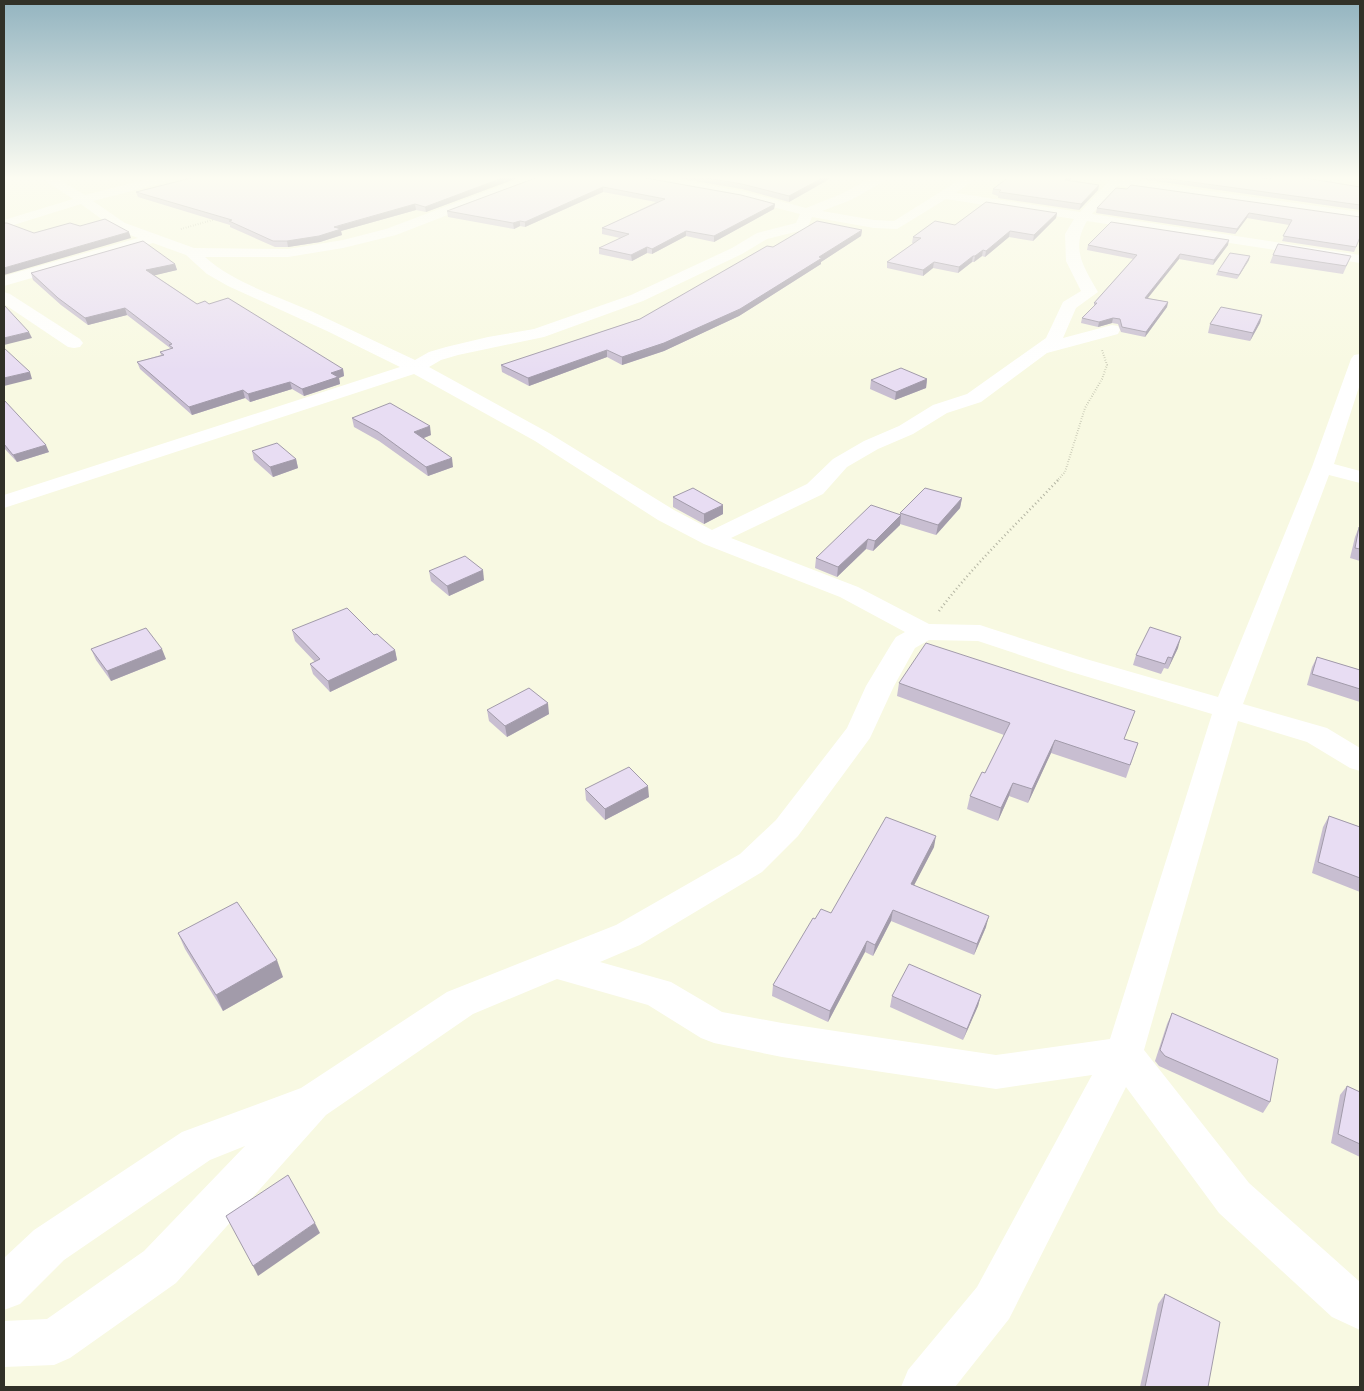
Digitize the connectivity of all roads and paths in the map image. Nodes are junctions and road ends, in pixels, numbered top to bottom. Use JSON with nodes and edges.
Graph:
{"nodes":[{"id":1,"x":139,"y":242,"type":"edge"},
{"id":2,"x":166,"y":242,"type":"edge"},
{"id":3,"x":351,"y":242,"type":"edge"},
{"id":4,"x":752,"y":242,"type":"edge"},
{"id":5,"x":1072,"y":242,"type":"edge"},
{"id":6,"x":1246,"y":242,"type":"edge"},
{"id":7,"x":191,"y":252,"type":"junction"},
{"id":8,"x":1360,"y":260,"type":"edge"},
{"id":9,"x":4,"y":281,"type":"edge"},
{"id":10,"x":4,"y":297,"type":"edge"},
{"id":11,"x":1112,"y":330,"type":"joint"},
{"id":12,"x":74,"y":343,"type":"dead end"},
{"id":13,"x":1044,"y":349,"type":"junction"},
{"id":14,"x":417,"y":367,"type":"junction"},
{"id":15,"x":1358,"y":374,"type":"edge"},
{"id":16,"x":1322,"y":467,"type":"junction"},
{"id":17,"x":1360,"y":477,"type":"edge"},
{"id":18,"x":4,"y":502,"type":"edge"},
{"id":19,"x":712,"y":539,"type":"junction"},
{"id":20,"x":924,"y":632,"type":"junction"},
{"id":21,"x":1228,"y":708,"type":"junction"},
{"id":22,"x":1360,"y":761,"type":"edge"},
{"id":23,"x":555,"y":964,"type":"junction"},
{"id":24,"x":1124,"y":1054,"type":"junction"},
{"id":25,"x":314,"y":1101,"type":"junction"},
{"id":26,"x":4,"y":1288,"type":"edge"},
{"id":27,"x":1360,"y":1308,"type":"edge"},
{"id":28,"x":4,"y":1344,"type":"edge"},
{"id":29,"x":925,"y":1387,"type":"edge"}],
"edges":[{"from":1,"to":9,"type":"street"},
{"from":2,"to":7,"type":"street"},
{"from":3,"to":7,"type":"street"},
{"from":4,"to":14,"type":"street"},
{"from":5,"to":13,"type":"street"},
{"from":6,"to":8,"type":"street"},
{"from":7,"to":14,"type":"street"},
{"from":10,"to":12,"type":"street"},
{"from":11,"to":13,"type":"street"},
{"from":11,"to":20,"type":"path"},
{"from":13,"to":19,"type":"street"},
{"from":14,"to":18,"type":"street"},
{"from":14,"to":19,"type":"street"},
{"from":15,"to":16,"type":"street"},
{"from":16,"to":17,"type":"street"},
{"from":16,"to":21,"type":"street"},
{"from":19,"to":20,"type":"street"},
{"from":20,"to":21,"type":"street"},
{"from":20,"to":23,"type":"street"},
{"from":21,"to":22,"type":"street"},
{"from":21,"to":24,"type":"street"},
{"from":23,"to":24,"type":"street"},
{"from":23,"to":25,"type":"street"},
{"from":24,"to":27,"type":"street"},
{"from":24,"to":29,"type":"street"},
{"from":25,"to":26,"type":"street"},
{"from":25,"to":28,"type":"street"}]}
